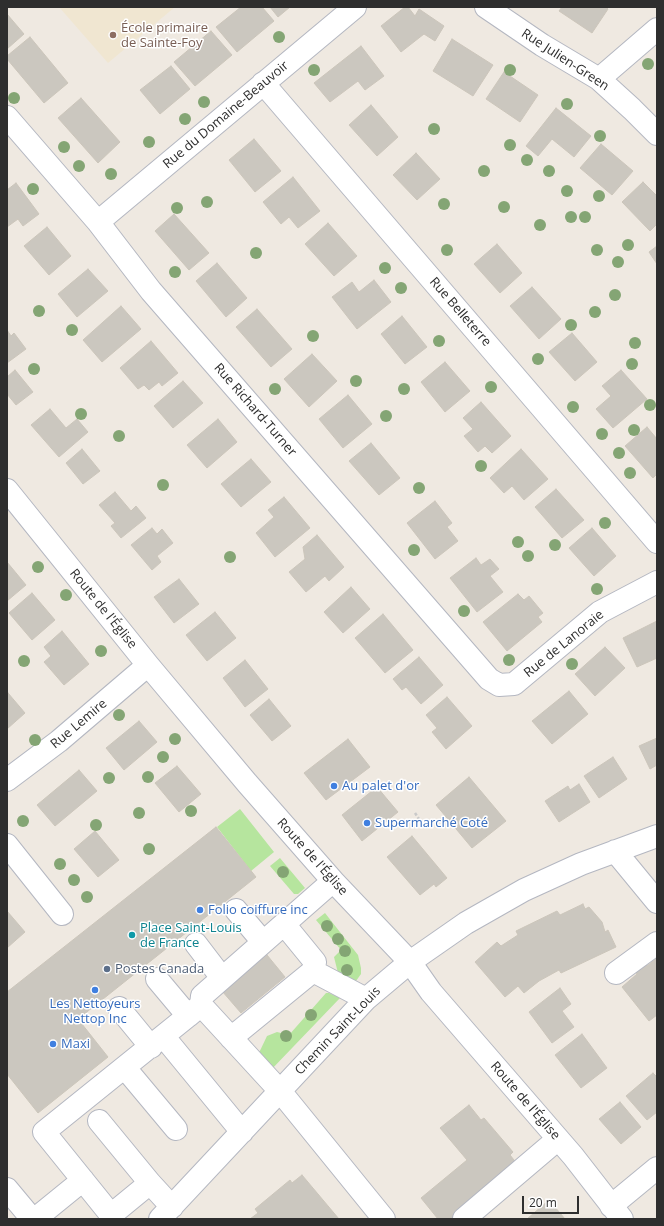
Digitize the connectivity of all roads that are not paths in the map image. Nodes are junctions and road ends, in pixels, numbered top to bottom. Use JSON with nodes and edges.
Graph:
{"nodes":[{"id":1,"x":355,"y":7,"type":"edge"},
{"id":2,"x":486,"y":7,"type":"edge"},
{"id":3,"x":657,"y":29,"type":"edge"},
{"id":4,"x":598,"y":79,"type":"junction"},
{"id":5,"x":263,"y":82,"type":"junction"},
{"id":6,"x":7,"y":117,"type":"edge"},
{"id":7,"x":657,"y":134,"type":"edge"},
{"id":8,"x":98,"y":222,"type":"junction"},
{"id":9,"x":7,"y":490,"type":"edge"},
{"id":10,"x":657,"y":542,"type":"edge"},
{"id":11,"x":657,"y":582,"type":"edge"},
{"id":12,"x":148,"y":665,"type":"junction"},
{"id":13,"x":514,"y":684,"type":"joint"},
{"id":14,"x":7,"y":780,"type":"edge"},
{"id":15,"x":657,"y":836,"type":"edge"},
{"id":16,"x":7,"y":845,"type":"edge"},
{"id":17,"x":615,"y":851,"type":"junction"},
{"id":18,"x":333,"y":881,"type":"junction"},
{"id":19,"x":657,"y":902,"type":"edge"},
{"id":20,"x":236,"y":910,"type":"dead end"},
{"id":21,"x":62,"y":914,"type":"dead end"},
{"id":22,"x":284,"y":924,"type":"junction"},
{"id":23,"x":263,"y":942,"type":"junction"},
{"id":24,"x":657,"y":943,"type":"edge"},
{"id":25,"x":196,"y":944,"type":"dead end"},
{"id":26,"x":410,"y":962,"type":"junction"},
{"id":27,"x":313,"y":971,"type":"junction"},
{"id":28,"x":616,"y":973,"type":"dead end"},
{"id":29,"x":222,"y":978,"type":"junction"},
{"id":30,"x":157,"y":979,"type":"dead end"},
{"id":31,"x":366,"y":999,"type":"junction"},
{"id":32,"x":120,"y":1008,"type":"dead end"},
{"id":33,"x":194,"y":1010,"type":"junction"},
{"id":34,"x":231,"y":1038,"type":"junction"},
{"id":35,"x":158,"y":1042,"type":"junction"},
{"id":36,"x":125,"y":1068,"type":"junction"},
{"id":37,"x":280,"y":1091,"type":"junction"},
{"id":38,"x":99,"y":1121,"type":"dead end"},
{"id":39,"x":176,"y":1129,"type":"dead end"},
{"id":40,"x":242,"y":1132,"type":"junction"},
{"id":41,"x":558,"y":1139,"type":"junction"},
{"id":42,"x":657,"y":1168,"type":"edge"},
{"id":43,"x":83,"y":1180,"type":"junction"},
{"id":44,"x":150,"y":1183,"type":"junction"},
{"id":45,"x":7,"y":1189,"type":"edge"},
{"id":46,"x":617,"y":1212,"type":"edge"},
{"id":47,"x":166,"y":1213,"type":"edge"},
{"id":48,"x":33,"y":1219,"type":"edge"},
{"id":49,"x":384,"y":1219,"type":"edge"},
{"id":50,"x":464,"y":1219,"type":"edge"}],
"edges":[{"from":1,"to":5,"type":"street","name":"Rue du Domaine-Beauvoir"},
{"from":2,"to":4,"type":"street","name":"Rue Julien-Green"},
{"from":3,"to":4,"type":"street"},
{"from":4,"to":7,"type":"street","name":"Rue Julien-Green"},
{"from":5,"to":8,"type":"street","name":"Rue du Domaine-Beauvoir"},
{"from":5,"to":10,"type":"street","name":"Rue Belleterre"},
{"from":6,"to":8,"type":"street","name":"Rue Richard-Turner"},
{"from":8,"to":13,"type":"street","name":"Rue Richard-Turner"},
{"from":9,"to":12,"type":"street","name":"Route de l'Église"},
{"from":11,"to":13,"type":"street","name":"Rue de Lanoraie"},
{"from":12,"to":14,"type":"street","name":"Rue Lemire"},
{"from":12,"to":18,"type":"street","name":"Route de l'Église"},
{"from":15,"to":17,"type":"street","name":"Chemin Saint-Louis"},
{"from":16,"to":21,"type":"street"},
{"from":17,"to":19,"type":"street"},
{"from":17,"to":26,"type":"street","name":"Chemin Saint-Louis"},
{"from":18,"to":22,"type":"street"},
{"from":18,"to":26,"type":"street","name":"Route de l'Église"},
{"from":20,"to":23,"type":"street"},
{"from":22,"to":23,"type":"street"},
{"from":22,"to":27,"type":"street"},
{"from":23,"to":29,"type":"street"},
{"from":24,"to":28,"type":"street"},
{"from":25,"to":29,"type":"street"},
{"from":26,"to":31,"type":"street","name":"Chemin Saint-Louis"},
{"from":26,"to":41,"type":"street","name":"Route de l'Église"},
{"from":27,"to":31,"type":"street"},
{"from":27,"to":34,"type":"street"},
{"from":29,"to":33,"type":"street"},
{"from":30,"to":33,"type":"street"},
{"from":31,"to":37,"type":"street","name":"Chemin Saint-Louis"},
{"from":32,"to":35,"type":"street"},
{"from":33,"to":34,"type":"street"},
{"from":33,"to":35,"type":"street"},
{"from":34,"to":37,"type":"street"},
{"from":35,"to":36,"type":"street"},
{"from":35,"to":40,"type":"street"},
{"from":36,"to":39,"type":"street"},
{"from":36,"to":43,"type":"street"},
{"from":37,"to":40,"type":"street","name":"Chemin Saint-Louis"},
{"from":37,"to":49,"type":"street"},
{"from":38,"to":44,"type":"street"},
{"from":40,"to":47,"type":"street","name":"Chemin Saint-Louis"},
{"from":41,"to":46,"type":"street","name":"Route de l'Église"},
{"from":41,"to":50,"type":"street"},
{"from":42,"to":46,"type":"street"},
{"from":43,"to":44,"type":"street"},
{"from":43,"to":48,"type":"street"},
{"from":44,"to":47,"type":"street"},
{"from":45,"to":48,"type":"street"}]}
